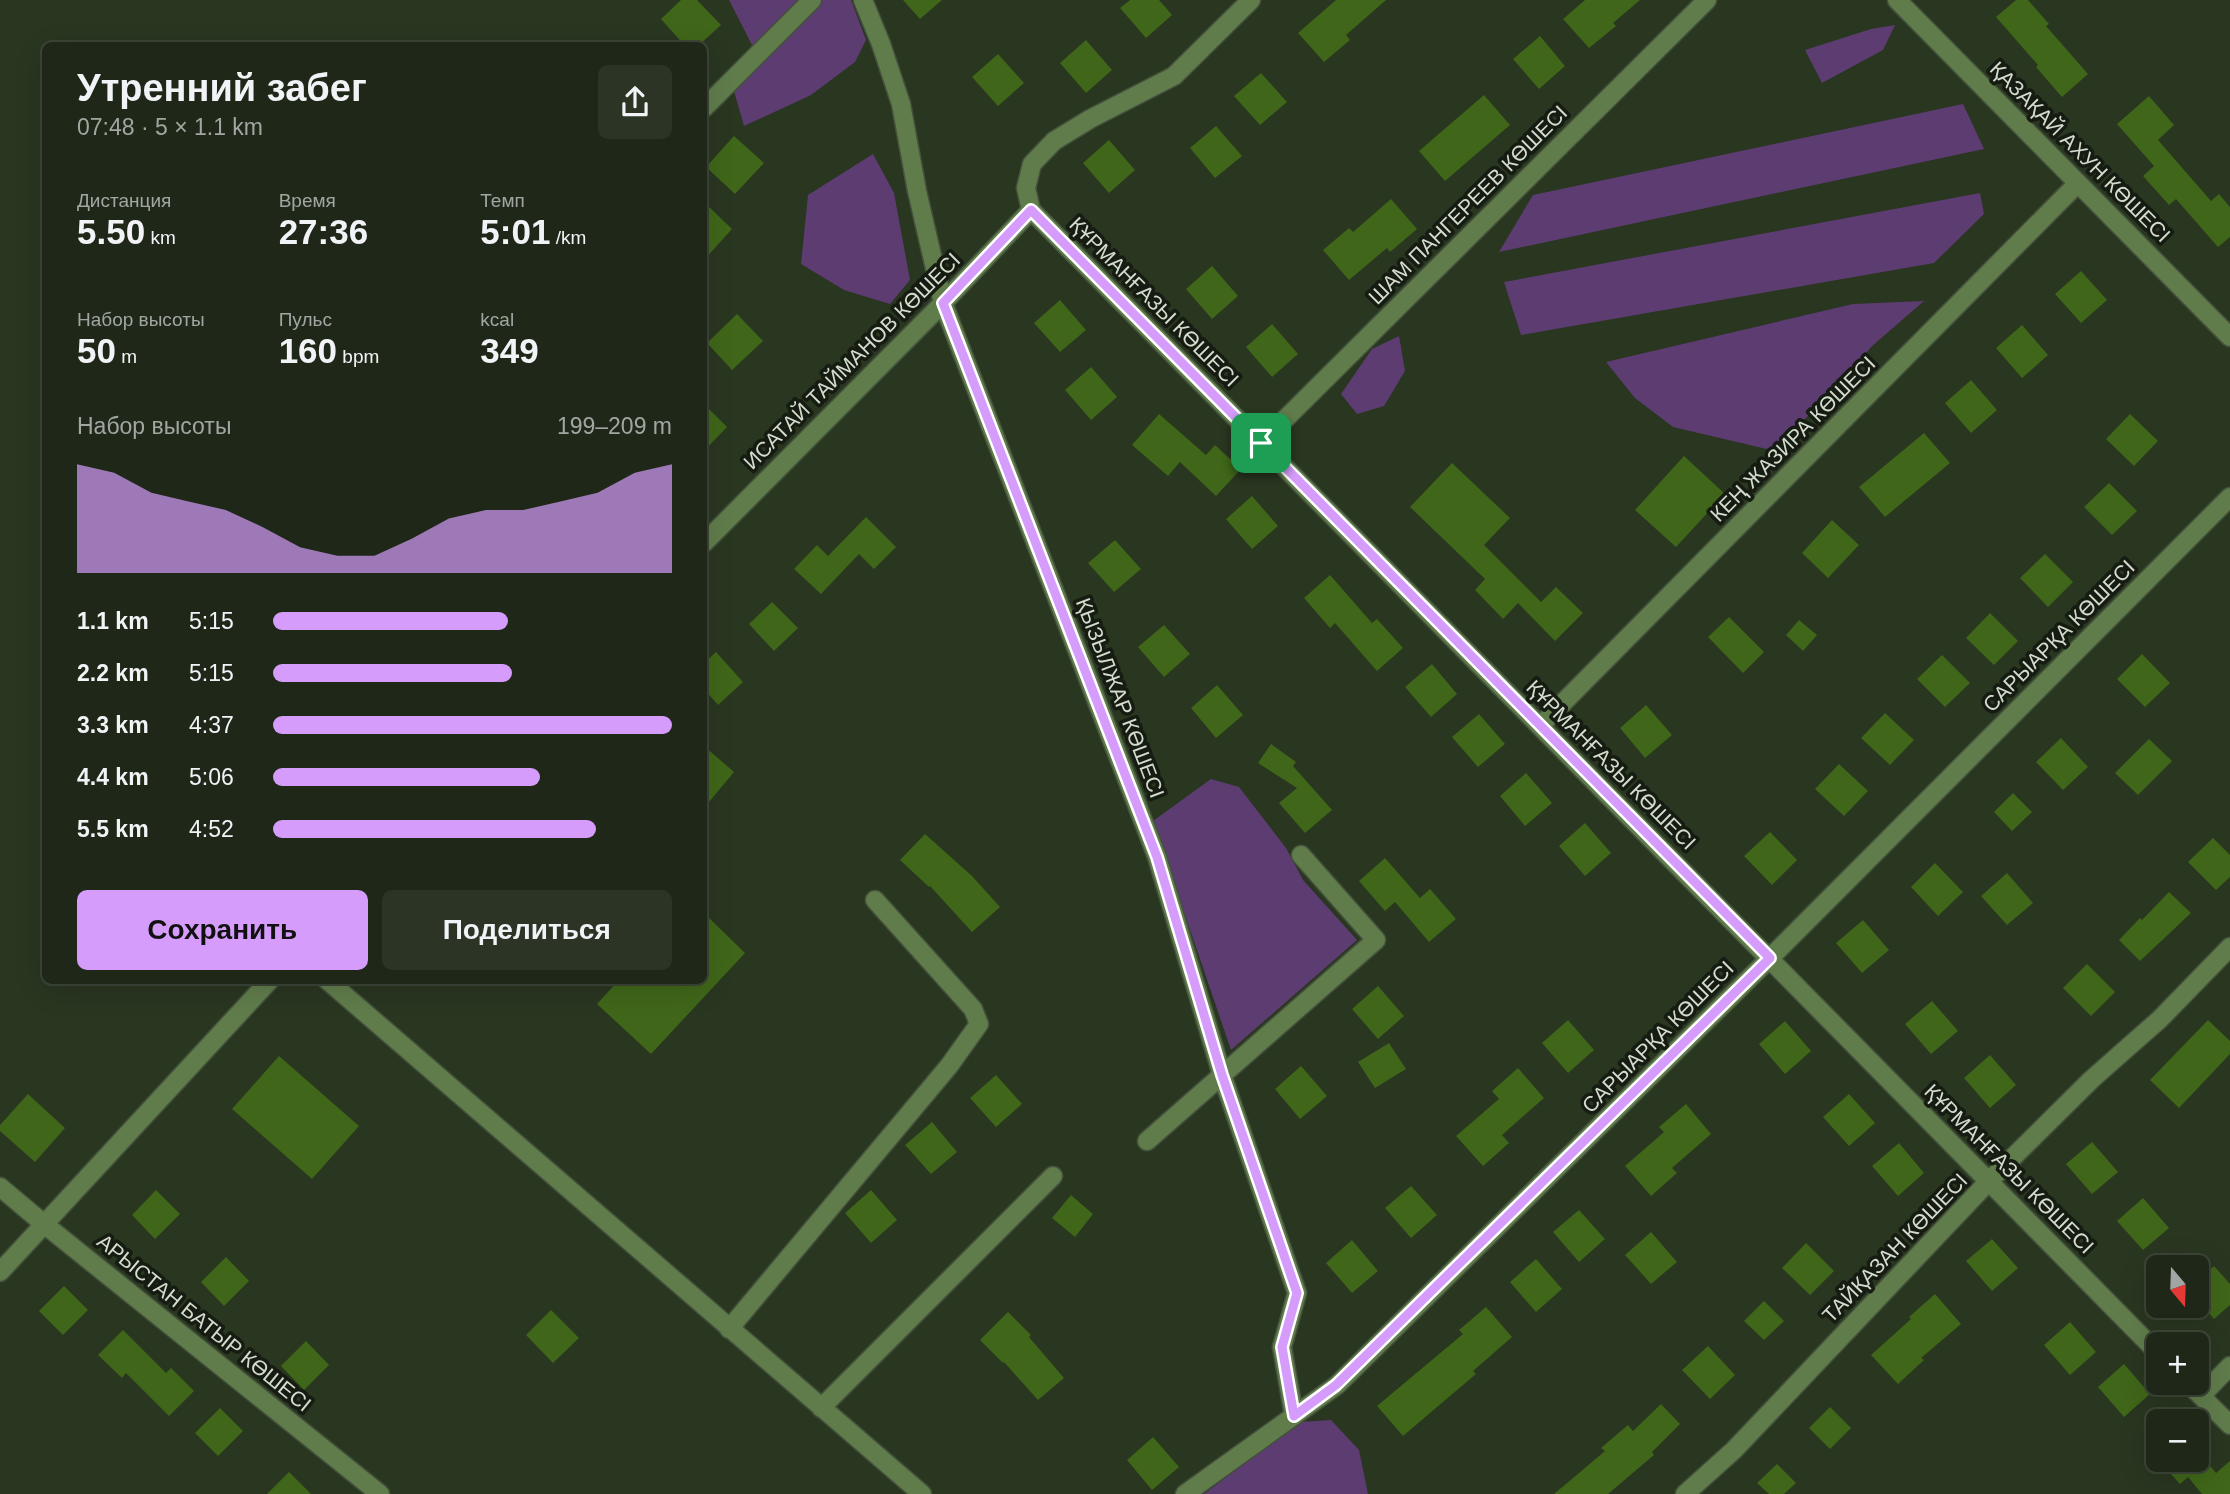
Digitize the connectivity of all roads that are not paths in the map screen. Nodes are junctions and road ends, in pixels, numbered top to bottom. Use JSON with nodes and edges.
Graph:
{"nodes":[{"id":1,"x":812,"y":0,"type":"edge"},
{"id":2,"x":863,"y":0,"type":"edge"},
{"id":3,"x":1251,"y":0,"type":"edge"},
{"id":4,"x":1707,"y":0,"type":"edge"},
{"id":5,"x":1897,"y":0,"type":"edge"},
{"id":6,"x":707,"y":105,"type":"edge"},
{"id":7,"x":2078,"y":183,"type":"junction"},
{"id":8,"x":1031,"y":210,"type":"junction"},
{"id":9,"x":943,"y":303,"type":"junction"},
{"id":10,"x":2230,"y":337,"type":"edge"},
{"id":11,"x":1261,"y":443,"type":"junction"},
{"id":12,"x":2230,"y":497,"type":"edge"},
{"id":13,"x":707,"y":540,"type":"edge"},
{"id":14,"x":1540,"y":726,"type":"junction"},
{"id":15,"x":1301,"y":855,"type":"dead end"},
{"id":16,"x":875,"y":900,"type":"dead end"},
{"id":17,"x":2230,"y":947,"type":"edge"},
{"id":18,"x":1770,"y":958,"type":"junction"},
{"id":19,"x":266,"y":984,"type":"edge"},
{"id":20,"x":332,"y":984,"type":"edge"},
{"id":21,"x":1222,"y":1075,"type":"junction"},
{"id":22,"x":1147,"y":1141,"type":"dead end"},
{"id":23,"x":1053,"y":1176,"type":"dead end"},
{"id":24,"x":1989,"y":1182,"type":"junction"},
{"id":25,"x":0,"y":1187,"type":"edge"},
{"id":26,"x":44,"y":1224,"type":"junction"},
{"id":27,"x":0,"y":1272,"type":"edge"},
{"id":28,"x":729,"y":1329,"type":"junction"},
{"id":29,"x":2146,"y":1341,"type":"edge"},
{"id":30,"x":2230,"y":1366,"type":"edge"},
{"id":31,"x":2201,"y":1396,"type":"joint"},
{"id":32,"x":821,"y":1408,"type":"junction"},
{"id":33,"x":1294,"y":1416,"type":"junction"},
{"id":34,"x":2230,"y":1424,"type":"edge"},
{"id":35,"x":380,"y":1494,"type":"edge"},
{"id":36,"x":922,"y":1494,"type":"edge"},
{"id":37,"x":1185,"y":1494,"type":"edge"},
{"id":38,"x":1685,"y":1494,"type":"edge"}],
"edges":[{"from":1,"to":6,"type":"street"},
{"from":2,"to":9,"type":"street","name":"ҚЫЗЫЛЖАР КӨШЕСІ"},
{"from":3,"to":8,"type":"street"},
{"from":4,"to":11,"type":"street","name":"ШАМ ПАНГЕРЕЕВ КӨШЕСІ"},
{"from":5,"to":7,"type":"street","name":"ҚАЗАҚАЙ АХУН КӨШЕСІ"},
{"from":7,"to":10,"type":"street","name":"ҚАЗАҚАЙ АХУН КӨШЕСІ"},
{"from":7,"to":14,"type":"street","name":"КЕҢ ЖАЗИРА КӨШЕСІ"},
{"from":8,"to":9,"type":"street","name":"ИСАТАЙ ТАЙМАНОВ КӨШЕСІ"},
{"from":8,"to":11,"type":"street","name":"ҚҰРМАНҒАЗЫ КӨШЕСІ"},
{"from":9,"to":13,"type":"street","name":"ИСАТАЙ ТАЙМАНОВ КӨШЕСІ"},
{"from":9,"to":21,"type":"street","name":"ҚЫЗЫЛЖАР КӨШЕСІ"},
{"from":11,"to":14,"type":"street","name":"ҚҰРМАНҒАЗЫ КӨШЕСІ"},
{"from":12,"to":18,"type":"street","name":"САРЫАРҚА КӨШЕСІ"},
{"from":14,"to":18,"type":"street","name":"ҚҰРМАНҒАЗЫ КӨШЕСІ"},
{"from":15,"to":21,"type":"street"},
{"from":16,"to":28,"type":"street"},
{"from":17,"to":24,"type":"street","name":"ТАЙҚАЗАН КӨШЕСІ"},
{"from":18,"to":24,"type":"street","name":"ҚҰРМАНҒАЗЫ КӨШЕСІ"},
{"from":18,"to":33,"type":"street","name":"САРЫАРҚА КӨШЕСІ"},
{"from":19,"to":26,"type":"street"},
{"from":20,"to":28,"type":"street"},
{"from":21,"to":22,"type":"street"},
{"from":21,"to":33,"type":"street","name":"ҚЫЗЫЛЖАР КӨШЕСІ"},
{"from":23,"to":32,"type":"street"},
{"from":24,"to":29,"type":"street","name":"ҚҰРМАНҒАЗЫ КӨШЕСІ"},
{"from":24,"to":38,"type":"street","name":"ТАЙҚАЗАН КӨШЕСІ"},
{"from":25,"to":26,"type":"street","name":"АРЫСТАН БАТЫР КӨШЕСІ"},
{"from":26,"to":27,"type":"street"},
{"from":26,"to":35,"type":"street","name":"АРЫСТАН БАТЫР КӨШЕСІ"},
{"from":28,"to":32,"type":"street"},
{"from":30,"to":31,"type":"street"},
{"from":31,"to":34,"type":"street"},
{"from":32,"to":36,"type":"street"},
{"from":33,"to":37,"type":"street","name":"САРЫАРҚА КӨШЕСІ"}]}
